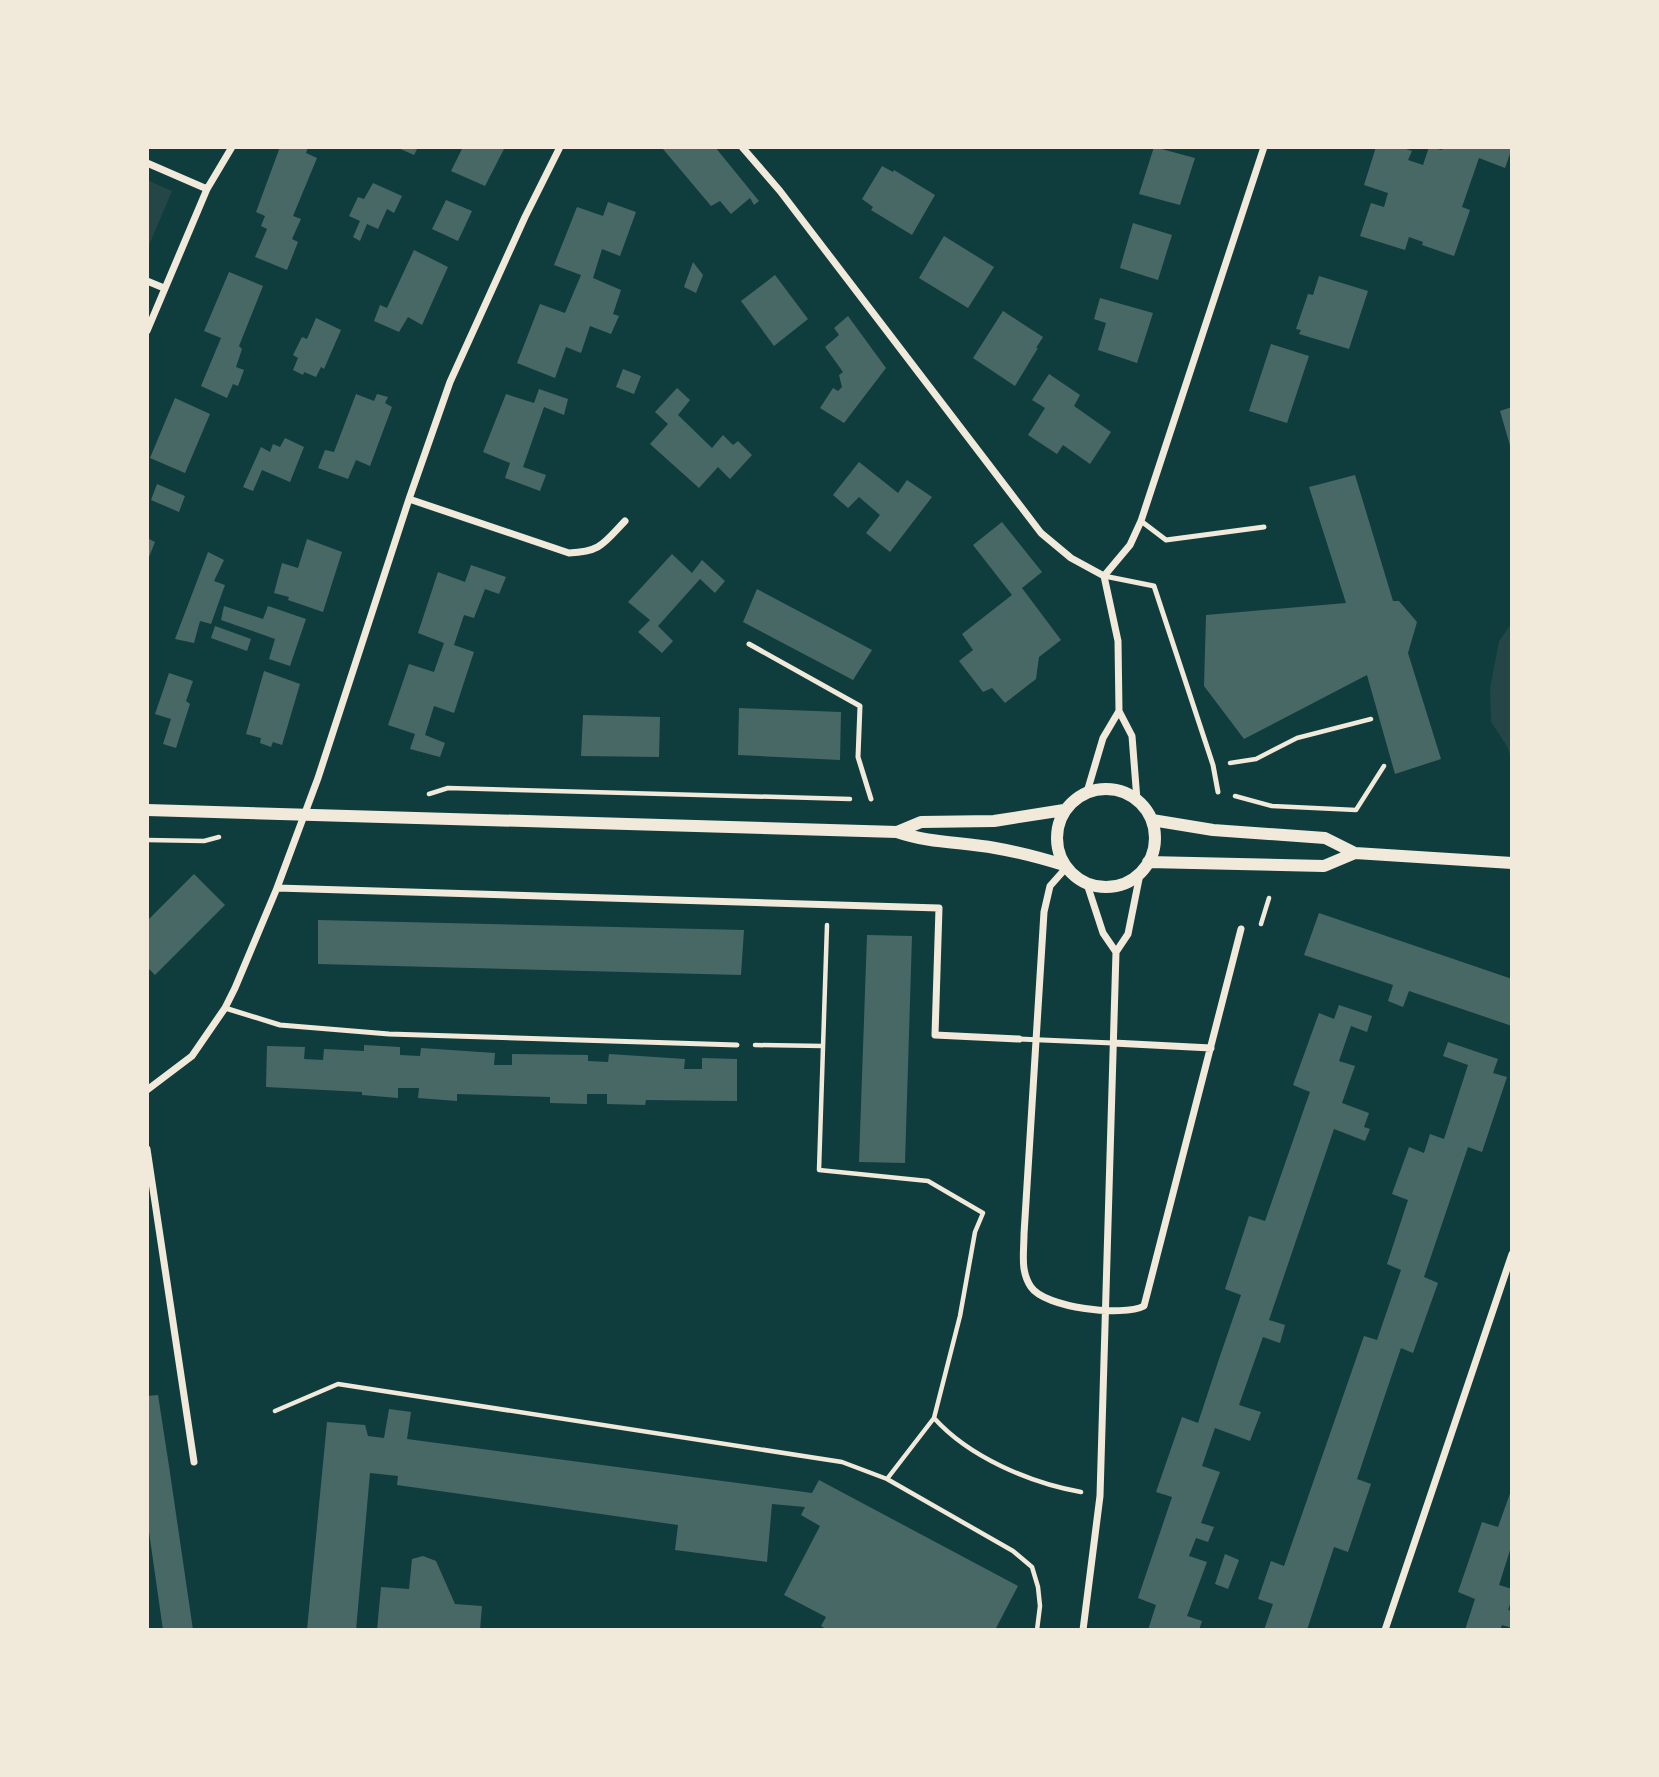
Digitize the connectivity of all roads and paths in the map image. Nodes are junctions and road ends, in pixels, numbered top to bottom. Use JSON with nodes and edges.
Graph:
{"nodes":[{"id":1,"x":232,"y":147,"type":"edge"},
{"id":2,"x":560,"y":147,"type":"edge"},
{"id":3,"x":742,"y":147,"type":"edge"},
{"id":4,"x":1264,"y":147,"type":"edge"},
{"id":5,"x":147,"y":163,"type":"edge"},
{"id":6,"x":207,"y":189,"type":"junction"},
{"id":7,"x":147,"y":281,"type":"edge"},
{"id":8,"x":164,"y":288,"type":"junction"},
{"id":9,"x":147,"y":331,"type":"edge"},
{"id":10,"x":409,"y":499,"type":"junction"},
{"id":11,"x":625,"y":521,"type":"dead end"},
{"id":12,"x":1141,"y":521,"type":"junction"},
{"id":13,"x":1264,"y":527,"type":"dead end"},
{"id":14,"x":1104,"y":576,"type":"junction"},
{"id":15,"x":749,"y":644,"type":"dead end"},
{"id":16,"x":1119,"y":710,"type":"junction"},
{"id":17,"x":1371,"y":719,"type":"dead end"},
{"id":18,"x":1213,"y":765,"type":"junction"},
{"id":19,"x":1384,"y":766,"type":"dead end"},
{"id":20,"x":1087,"y":792,"type":"junction"},
{"id":21,"x":1218,"y":792,"type":"joint"},
{"id":22,"x":424,"y":795,"type":"dead end"},
{"id":23,"x":872,"y":799,"type":"joint"},
{"id":24,"x":1137,"y":800,"type":"junction"},
{"id":25,"x":147,"y":810,"type":"edge"},
{"id":26,"x":1065,"y":810,"type":"junction"},
{"id":27,"x":304,"y":815,"type":"junction"},
{"id":28,"x":1152,"y":820,"type":"junction"},
{"id":29,"x":897,"y":832,"type":"junction"},
{"id":30,"x":1355,"y":853,"type":"junction"},
{"id":31,"x":1149,"y":862,"type":"junction"},
{"id":32,"x":1512,"y":863,"type":"edge"},
{"id":33,"x":1065,"y":867,"type":"junction"},
{"id":34,"x":1140,"y":874,"type":"junction"},
{"id":35,"x":1087,"y":884,"type":"junction"},
{"id":36,"x":277,"y":888,"type":"junction"},
{"id":37,"x":828,"y":904,"type":"junction"},
{"id":38,"x":1241,"y":929,"type":"dead end"},
{"id":39,"x":1116,"y":952,"type":"junction"},
{"id":40,"x":225,"y":1008,"type":"junction"},
{"id":41,"x":1020,"y":1039,"type":"joint"},
{"id":42,"x":1037,"y":1040,"type":"junction"},
{"id":43,"x":1113,"y":1043,"type":"junction"},
{"id":44,"x":737,"y":1045,"type":"joint"},
{"id":45,"x":823,"y":1046,"type":"junction"},
{"id":46,"x":1211,"y":1048,"type":"junction"},
{"id":47,"x":147,"y":1090,"type":"edge"},
{"id":48,"x":147,"y":1149,"type":"edge"},
{"id":49,"x":1512,"y":1254,"type":"edge"},
{"id":50,"x":1105,"y":1310,"type":"junction"},
{"id":51,"x":275,"y":1411,"type":"dead end"},
{"id":52,"x":934,"y":1418,"type":"junction"},
{"id":53,"x":194,"y":1462,"type":"dead end"},
{"id":54,"x":887,"y":1479,"type":"junction"},
{"id":55,"x":1100,"y":1496,"type":"junction"},
{"id":56,"x":1037,"y":1630,"type":"edge"},
{"id":57,"x":1083,"y":1630,"type":"edge"},
{"id":58,"x":1385,"y":1630,"type":"edge"}],
"edges":[{"from":1,"to":6,"type":"street"},
{"from":2,"to":10,"type":"street"},
{"from":3,"to":14,"type":"street"},
{"from":4,"to":12,"type":"street"},
{"from":5,"to":6,"type":"street"},
{"from":6,"to":8,"type":"street"},
{"from":7,"to":8,"type":"street"},
{"from":8,"to":9,"type":"street"},
{"from":10,"to":11,"type":"street"},
{"from":10,"to":27,"type":"street"},
{"from":12,"to":13,"type":"lane"},
{"from":12,"to":14,"type":"street"},
{"from":14,"to":16,"type":"street"},
{"from":14,"to":18,"type":"lane"},
{"from":15,"to":23,"type":"lane"},
{"from":16,"to":20,"type":"street"},
{"from":16,"to":24,"type":"street"},
{"from":17,"to":18,"type":"path"},
{"from":18,"to":21,"type":"lane"},
{"from":19,"to":21,"type":"path"},
{"from":20,"to":24,"type":"street"},
{"from":20,"to":26,"type":"street"},
{"from":22,"to":23,"type":"path"},
{"from":24,"to":28,"type":"street"},
{"from":25,"to":27,"type":"street"},
{"from":26,"to":29,"type":"street"},
{"from":26,"to":33,"type":"street"},
{"from":27,"to":29,"type":"street"},
{"from":27,"to":36,"type":"street"},
{"from":28,"to":30,"type":"street"},
{"from":28,"to":31,"type":"street"},
{"from":29,"to":33,"type":"street"},
{"from":30,"to":31,"type":"street"},
{"from":30,"to":32,"type":"street"},
{"from":31,"to":34,"type":"street"},
{"from":33,"to":35,"type":"street"},
{"from":33,"to":42,"type":"street"},
{"from":34,"to":35,"type":"street"},
{"from":34,"to":39,"type":"street"},
{"from":35,"to":39,"type":"street"},
{"from":36,"to":37,"type":"street"},
{"from":36,"to":40,"type":"street"},
{"from":37,"to":41,"type":"street"},
{"from":37,"to":45,"type":"path"},
{"from":38,"to":46,"type":"street"},
{"from":39,"to":43,"type":"street"},
{"from":40,"to":44,"type":"lane"},
{"from":40,"to":47,"type":"street"},
{"from":41,"to":42,"type":"lane"},
{"from":42,"to":43,"type":"lane"},
{"from":42,"to":50,"type":"street"},
{"from":43,"to":46,"type":"street"},
{"from":43,"to":50,"type":"street"},
{"from":44,"to":45,"type":"path"},
{"from":45,"to":52,"type":"path"},
{"from":46,"to":50,"type":"street"},
{"from":48,"to":53,"type":"street"},
{"from":49,"to":58,"type":"street"},
{"from":50,"to":55,"type":"street"},
{"from":51,"to":54,"type":"path"},
{"from":52,"to":54,"type":"path"},
{"from":52,"to":55,"type":"path"},
{"from":54,"to":56,"type":"path"},
{"from":55,"to":57,"type":"street"}]}
